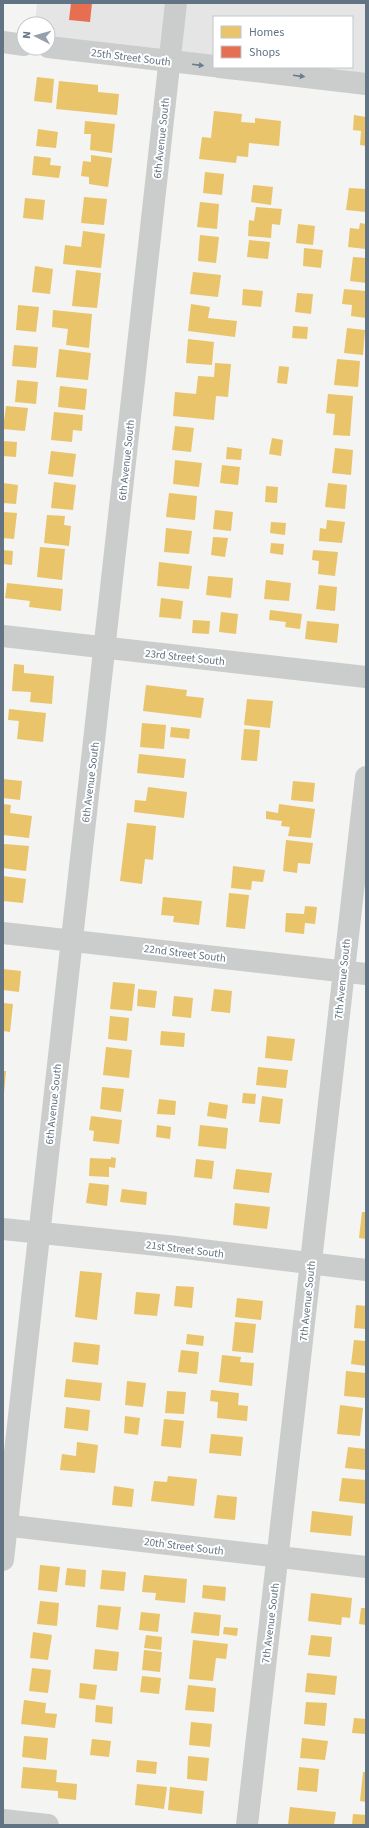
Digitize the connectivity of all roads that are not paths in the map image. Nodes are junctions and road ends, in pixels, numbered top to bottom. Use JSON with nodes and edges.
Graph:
{"nodes":[{"id":1,"x":176,"y":3,"type":"edge"},
{"id":2,"x":3,"y":42,"type":"edge"},
{"id":3,"x":16,"y":43,"type":"edge"},
{"id":4,"x":56,"y":48,"type":"edge"},
{"id":5,"x":170,"y":61,"type":"junction"},
{"id":6,"x":213,"y":66,"type":"edge"},
{"id":7,"x":228,"y":68,"type":"edge"},
{"id":8,"x":366,"y":84,"type":"edge"},
{"id":9,"x":3,"y":636,"type":"edge"},
{"id":10,"x":106,"y":648,"type":"junction"},
{"id":11,"x":366,"y":677,"type":"edge"},
{"id":12,"x":366,"y":777,"type":"edge"},
{"id":13,"x":3,"y":933,"type":"edge"},
{"id":14,"x":72,"y":940,"type":"junction"},
{"id":15,"x":343,"y":972,"type":"junction"},
{"id":16,"x":366,"y":974,"type":"edge"},
{"id":17,"x":3,"y":1229,"type":"edge"},
{"id":18,"x":39,"y":1233,"type":"junction"},
{"id":19,"x":311,"y":1265,"type":"junction"},
{"id":20,"x":366,"y":1270,"type":"edge"},
{"id":21,"x":5,"y":1525,"type":"edge"},
{"id":22,"x":278,"y":1557,"type":"junction"},
{"id":23,"x":3,"y":1560,"type":"edge"},
{"id":24,"x":366,"y":1567,"type":"edge"},
{"id":25,"x":3,"y":1820,"type":"edge"},
{"id":26,"x":48,"y":1825,"type":"edge"},
{"id":27,"x":247,"y":1825,"type":"edge"}],
"edges":[{"from":1,"to":5,"type":"street","name":"6th Avenue South"},
{"from":2,"to":3,"type":"street"},
{"from":4,"to":5,"type":"street","name":"25th Street South"},
{"from":5,"to":6,"type":"street","name":"25th Street South","one_way":true},
{"from":5,"to":10,"type":"street","name":"6th Avenue South"},
{"from":7,"to":8,"type":"street","one_way":true},
{"from":9,"to":10,"type":"street","name":"23rd Street South"},
{"from":10,"to":11,"type":"street","name":"23rd Street South"},
{"from":10,"to":14,"type":"street","name":"6th Avenue South"},
{"from":12,"to":15,"type":"street","name":"7th Avenue South"},
{"from":13,"to":14,"type":"street","name":"22nd Street South"},
{"from":14,"to":15,"type":"street","name":"22nd Street South"},
{"from":14,"to":18,"type":"street","name":"6th Avenue South"},
{"from":15,"to":16,"type":"street","name":"22nd Street South"},
{"from":15,"to":19,"type":"street","name":"7th Avenue South"},
{"from":17,"to":18,"type":"street","name":"21st Street South"},
{"from":18,"to":19,"type":"street","name":"21st Street South"},
{"from":18,"to":21,"type":"street","name":"6th Avenue South"},
{"from":19,"to":20,"type":"street","name":"21st Street South"},
{"from":19,"to":22,"type":"street","name":"7th Avenue South"},
{"from":21,"to":22,"type":"street","name":"20th Street South"},
{"from":21,"to":23,"type":"street","name":"6th Avenue South"},
{"from":22,"to":24,"type":"street","name":"20th Street South"},
{"from":22,"to":27,"type":"street","name":"7th Avenue South"},
{"from":25,"to":26,"type":"street"}]}
